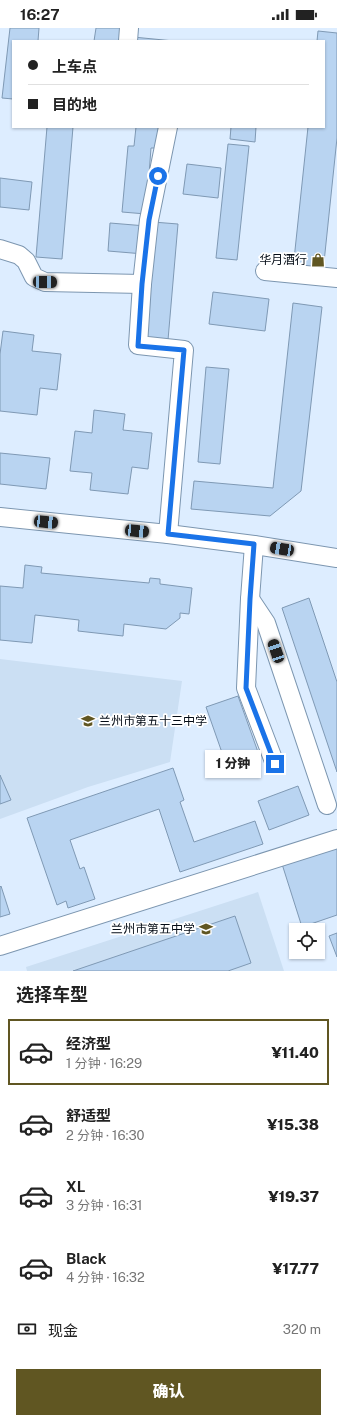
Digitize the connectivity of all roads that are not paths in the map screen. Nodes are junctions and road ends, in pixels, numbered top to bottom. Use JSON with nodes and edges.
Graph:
{"nodes":[{"id":1,"x":130,"y":28,"type":"edge"},
{"id":2,"x":128,"y":40,"type":"edge"},
{"id":3,"x":168,"y":128,"type":"edge"},
{"id":4,"x":0,"y":249,"type":"edge"},
{"id":5,"x":265,"y":271,"type":"dead end"},
{"id":6,"x":337,"y":278,"type":"edge"},
{"id":7,"x":142,"y":284,"type":"junction"},
{"id":8,"x":0,"y":517,"type":"edge"},
{"id":9,"x":168,"y":534,"type":"junction"},
{"id":10,"x":254,"y":544,"type":"junction"},
{"id":11,"x":337,"y":558,"type":"edge"},
{"id":12,"x":250,"y":599,"type":"junction"},
{"id":13,"x":275,"y":764,"type":"dead end"},
{"id":14,"x":327,"y":805,"type":"dead end"},
{"id":15,"x":337,"y":839,"type":"edge"},
{"id":16,"x":0,"y":946,"type":"edge"}],
"edges":[{"from":1,"to":2,"type":"street"},
{"from":3,"to":7,"type":"street"},
{"from":4,"to":7,"type":"street"},
{"from":5,"to":6,"type":"street"},
{"from":7,"to":9,"type":"street"},
{"from":8,"to":9,"type":"street"},
{"from":9,"to":10,"type":"street"},
{"from":10,"to":11,"type":"street"},
{"from":10,"to":12,"type":"street"},
{"from":12,"to":13,"type":"street"},
{"from":12,"to":14,"type":"street"},
{"from":15,"to":16,"type":"street"}]}
